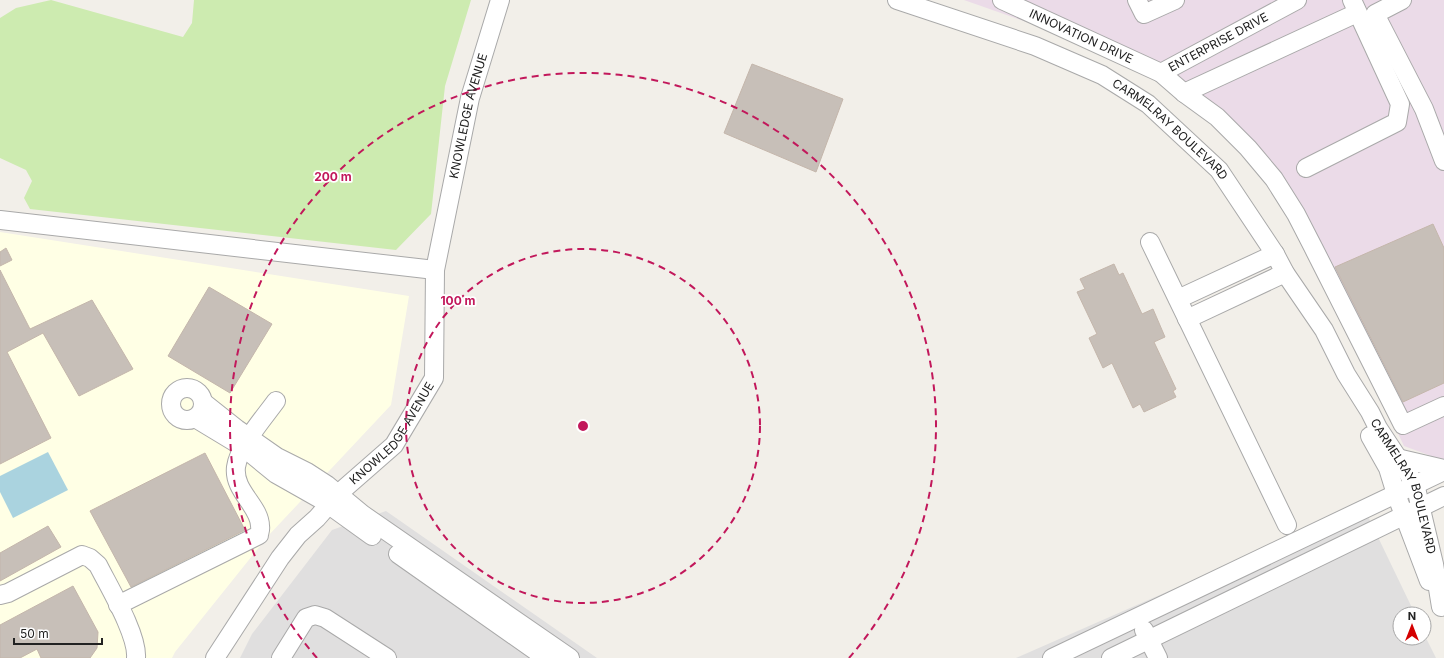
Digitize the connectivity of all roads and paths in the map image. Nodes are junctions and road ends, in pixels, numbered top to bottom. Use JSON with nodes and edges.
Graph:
{"nodes":[{"id":1,"x":500,"y":0,"type":"edge"},
{"id":2,"x":897,"y":0,"type":"edge"},
{"id":3,"x":1002,"y":0,"type":"edge"},
{"id":4,"x":1137,"y":0,"type":"edge"},
{"id":5,"x":1175,"y":0,"type":"edge"},
{"id":6,"x":1296,"y":0,"type":"edge"},
{"id":7,"x":1402,"y":0,"type":"edge"},
{"id":8,"x":1355,"y":6,"type":"edge"},
{"id":9,"x":1161,"y":73,"type":"junction"},
{"id":10,"x":1184,"y":93,"type":"junction"},
{"id":11,"x":1444,"y":162,"type":"edge"},
{"id":12,"x":1306,"y":168,"type":"dead end"},
{"id":13,"x":0,"y":220,"type":"edge"},
{"id":14,"x":1150,"y":242,"type":"dead end"},
{"id":15,"x":1275,"y":254,"type":"junction"},
{"id":16,"x":435,"y":270,"type":"junction"},
{"id":17,"x":1285,"y":273,"type":"junction"},
{"id":18,"x":1178,"y":299,"type":"junction"},
{"id":19,"x":1187,"y":319,"type":"junction"},
{"id":20,"x":1346,"y":374,"type":"junction"},
{"id":21,"x":276,"y":401,"type":"dead end"},
{"id":22,"x":203,"y":402,"type":"junction"},
{"id":23,"x":1444,"y":406,"type":"edge"},
{"id":24,"x":195,"y":418,"type":"junction"},
{"id":25,"x":246,"y":442,"type":"junction"},
{"id":26,"x":1397,"y":458,"type":"junction"},
{"id":27,"x":1444,"y":470,"type":"edge"},
{"id":28,"x":1415,"y":484,"type":"junction"},
{"id":29,"x":1396,"y":494,"type":"junction"},
{"id":30,"x":1444,"y":496,"type":"edge"},
{"id":31,"x":333,"y":500,"type":"junction"},
{"id":32,"x":1420,"y":507,"type":"junction"},
{"id":33,"x":1404,"y":515,"type":"junction"},
{"id":34,"x":1287,"y":525,"type":"dead end"},
{"id":35,"x":0,"y":595,"type":"edge"},
{"id":36,"x":118,"y":605,"type":"junction"},
{"id":37,"x":1443,"y":610,"type":"edge"},
{"id":38,"x":1137,"y":618,"type":"junction"},
{"id":39,"x":1121,"y":626,"type":"junction"},
{"id":40,"x":1140,"y":649,"type":"edge"},
{"id":41,"x":382,"y":657,"type":"edge"},
{"id":42,"x":136,"y":658,"type":"edge"},
{"id":43,"x":215,"y":658,"type":"edge"},
{"id":44,"x":280,"y":658,"type":"edge"},
{"id":45,"x":546,"y":658,"type":"edge"},
{"id":46,"x":570,"y":658,"type":"edge"},
{"id":47,"x":1052,"y":658,"type":"edge"},
{"id":48,"x":1111,"y":658,"type":"edge"},
{"id":49,"x":1158,"y":658,"type":"edge"}],
"edges":[{"from":1,"to":16,"type":"street","name":"KNOWLEDGE AVENUE"},
{"from":2,"to":15,"type":"street","name":"CARMELRAY BOULEVARD"},
{"from":3,"to":9,"type":"street","name":"INNOVATION DRIVE"},
{"from":4,"to":5,"type":"street"},
{"from":6,"to":9,"type":"street","name":"ENTERPRISE DRIVE"},
{"from":7,"to":11,"type":"street"},
{"from":8,"to":10,"type":"street"},
{"from":8,"to":12,"type":"street"},
{"from":9,"to":10,"type":"street","name":"INNOVATION DRIVE"},
{"from":10,"to":23,"type":"street","name":"INNOVATION DRIVE"},
{"from":13,"to":16,"type":"street"},
{"from":14,"to":18,"type":"street"},
{"from":15,"to":17,"type":"street","name":"CARMELRAY BOULEVARD"},
{"from":15,"to":18,"type":"street"},
{"from":16,"to":31,"type":"street","name":"KNOWLEDGE AVENUE"},
{"from":17,"to":19,"type":"street"},
{"from":17,"to":20,"type":"street","name":"CARMELRAY BOULEVARD"},
{"from":18,"to":19,"type":"street"},
{"from":19,"to":34,"type":"street"},
{"from":20,"to":26,"type":"street","name":"CARMELRAY BOULEVARD"},
{"from":20,"to":29,"type":"street","name":"CARMELRAY BOULEVARD"},
{"from":21,"to":25,"type":"street"},
{"from":22,"to":24,"type":"street"},
{"from":22,"to":24,"type":"street"},
{"from":22,"to":25,"type":"street"},
{"from":24,"to":25,"type":"street"},
{"from":25,"to":31,"type":"street"},
{"from":25,"to":36,"type":"street"},
{"from":26,"to":27,"type":"street"},
{"from":26,"to":28,"type":"street","name":"CARMELRAY BOULEVARD"},
{"from":27,"to":28,"type":"street"},
{"from":28,"to":29,"type":"street"},
{"from":28,"to":32,"type":"street","name":"CARMELRAY BOULEVARD"},
{"from":29,"to":33,"type":"street","name":"CARMELRAY BOULEVARD"},
{"from":29,"to":38,"type":"street"},
{"from":30,"to":32,"type":"street"},
{"from":31,"to":43,"type":"street","name":"KNOWLEDGE AVENUE"},
{"from":31,"to":45,"type":"street"},
{"from":31,"to":46,"type":"street"},
{"from":32,"to":33,"type":"street"},
{"from":32,"to":37,"type":"street","name":"CARMELRAY BOULEVARD"},
{"from":33,"to":37,"type":"street","name":"CARMELRAY BOULEVARD"},
{"from":33,"to":40,"type":"street"},
{"from":35,"to":36,"type":"street"},
{"from":36,"to":42,"type":"street"},
{"from":38,"to":39,"type":"street"},
{"from":38,"to":40,"type":"street"},
{"from":39,"to":40,"type":"street"},
{"from":39,"to":47,"type":"street"},
{"from":40,"to":48,"type":"street"},
{"from":40,"to":49,"type":"street"},
{"from":41,"to":44,"type":"street"}]}
